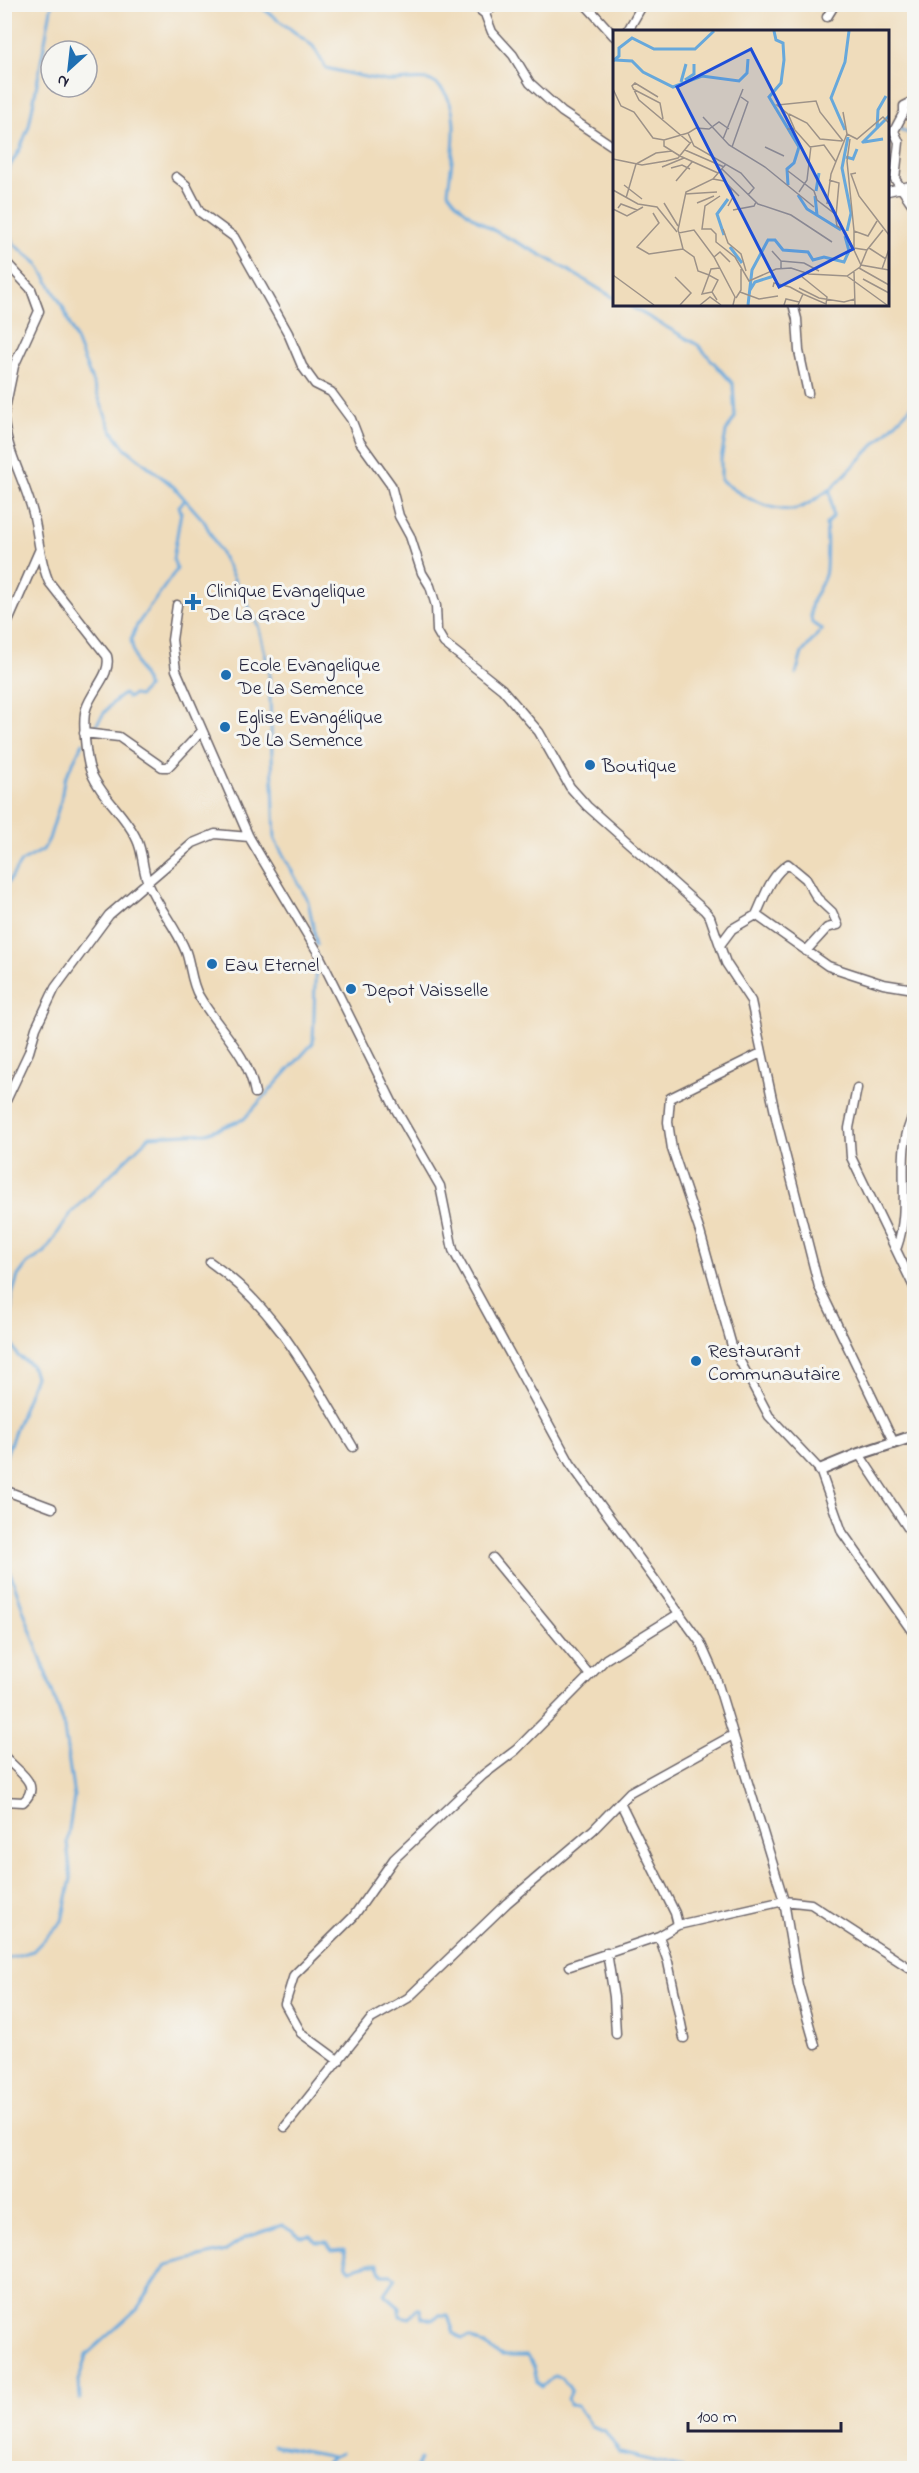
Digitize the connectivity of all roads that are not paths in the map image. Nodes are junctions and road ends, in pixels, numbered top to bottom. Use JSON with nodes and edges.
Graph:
{"nodes":[{"id":1,"x":473,"y":4,"type":"edge"},
{"id":2,"x":495,"y":4,"type":"edge"},
{"id":3,"x":585,"y":4,"type":"edge"},
{"id":4,"x":643,"y":4,"type":"edge"},
{"id":5,"x":835,"y":4,"type":"edge"},
{"id":6,"x":485,"y":14,"type":"junction"},
{"id":7,"x":827,"y":17,"type":"dead end"},
{"id":8,"x":628,"y":30,"type":"edge"},
{"id":9,"x":613,"y":34,"type":"edge"},
{"id":10,"x":915,"y":102,"type":"edge"},
{"id":11,"x":613,"y":146,"type":"edge"},
{"id":12,"x":176,"y":177,"type":"dead end"},
{"id":13,"x":915,"y":185,"type":"edge"},
{"id":14,"x":899,"y":189,"type":"junction"},
{"id":15,"x":889,"y":191,"type":"edge"},
{"id":16,"x":915,"y":207,"type":"edge"},
{"id":17,"x":4,"y":260,"type":"edge"},
{"id":18,"x":794,"y":306,"type":"edge"},
{"id":19,"x":808,"y":393,"type":"dead end"},
{"id":20,"x":6,"y":401,"type":"edge"},
{"id":21,"x":4,"y":414,"type":"edge"},
{"id":22,"x":4,"y":420,"type":"edge"},
{"id":23,"x":39,"y":550,"type":"junction"},
{"id":24,"x":177,"y":605,"type":"dead end"},
{"id":25,"x":4,"y":631,"type":"edge"},
{"id":26,"x":202,"y":731,"type":"junction"},
{"id":27,"x":91,"y":733,"type":"junction"},
{"id":28,"x":249,"y":837,"type":"junction"},
{"id":29,"x":147,"y":880,"type":"junction"},
{"id":30,"x":756,"y":915,"type":"junction"},
{"id":31,"x":720,"y":945,"type":"junction"},
{"id":32,"x":806,"y":951,"type":"junction"},
{"id":33,"x":915,"y":989,"type":"edge"},
{"id":34,"x":761,"y":1053,"type":"junction"},
{"id":35,"x":857,"y":1088,"type":"dead end"},
{"id":36,"x":255,"y":1093,"type":"dead end"},
{"id":37,"x":4,"y":1105,"type":"edge"},
{"id":38,"x":915,"y":1114,"type":"edge"},
{"id":39,"x":897,"y":1247,"type":"junction"},
{"id":40,"x":210,"y":1262,"type":"dead end"},
{"id":41,"x":915,"y":1287,"type":"edge"},
{"id":42,"x":915,"y":1436,"type":"edge"},
{"id":43,"x":893,"y":1441,"type":"junction"},
{"id":44,"x":353,"y":1447,"type":"dead end"},
{"id":45,"x":859,"y":1454,"type":"junction"},
{"id":46,"x":820,"y":1470,"type":"junction"},
{"id":47,"x":4,"y":1490,"type":"edge"},
{"id":48,"x":52,"y":1508,"type":"dead end"},
{"id":49,"x":915,"y":1537,"type":"edge"},
{"id":50,"x":493,"y":1558,"type":"dead end"},
{"id":51,"x":680,"y":1613,"type":"junction"},
{"id":52,"x":915,"y":1634,"type":"edge"},
{"id":53,"x":589,"y":1674,"type":"junction"},
{"id":54,"x":733,"y":1735,"type":"junction"},
{"id":55,"x":4,"y":1755,"type":"edge"},
{"id":56,"x":4,"y":1801,"type":"edge"},
{"id":57,"x":620,"y":1802,"type":"junction"},
{"id":58,"x":784,"y":1901,"type":"junction"},
{"id":59,"x":678,"y":1925,"type":"junction"},
{"id":60,"x":660,"y":1936,"type":"junction"},
{"id":61,"x":607,"y":1952,"type":"junction"},
{"id":62,"x":570,"y":1966,"type":"dead end"},
{"id":63,"x":915,"y":1971,"type":"edge"},
{"id":64,"x":616,"y":2034,"type":"dead end"},
{"id":65,"x":684,"y":2038,"type":"dead end"},
{"id":66,"x":815,"y":2045,"type":"dead end"},
{"id":67,"x":339,"y":2061,"type":"junction"},
{"id":68,"x":285,"y":2127,"type":"dead end"}],
"edges":[{"from":1,"to":6,"type":"street"},
{"from":2,"to":6,"type":"street"},
{"from":3,"to":9,"type":"street"},
{"from":4,"to":8,"type":"street"},
{"from":5,"to":7,"type":"street"},
{"from":6,"to":11,"type":"street"},
{"from":10,"to":14,"type":"street"},
{"from":12,"to":31,"type":"street"},
{"from":13,"to":14,"type":"street"},
{"from":14,"to":15,"type":"street"},
{"from":14,"to":16,"type":"street"},
{"from":17,"to":20,"type":"street"},
{"from":18,"to":19,"type":"street"},
{"from":20,"to":21,"type":"street"},
{"from":22,"to":23,"type":"street"},
{"from":23,"to":25,"type":"street"},
{"from":23,"to":27,"type":"street"},
{"from":24,"to":26,"type":"street"},
{"from":26,"to":27,"type":"street"},
{"from":26,"to":28,"type":"street"},
{"from":27,"to":29,"type":"street"},
{"from":28,"to":29,"type":"street"},
{"from":28,"to":51,"type":"street"},
{"from":29,"to":36,"type":"street"},
{"from":29,"to":37,"type":"street"},
{"from":30,"to":31,"type":"street"},
{"from":30,"to":32,"type":"street"},
{"from":30,"to":32,"type":"street"},
{"from":31,"to":34,"type":"street"},
{"from":32,"to":33,"type":"street"},
{"from":34,"to":43,"type":"street"},
{"from":34,"to":46,"type":"street"},
{"from":35,"to":39,"type":"street"},
{"from":38,"to":39,"type":"street"},
{"from":39,"to":41,"type":"street"},
{"from":40,"to":44,"type":"street"},
{"from":42,"to":43,"type":"street"},
{"from":43,"to":45,"type":"street"},
{"from":45,"to":46,"type":"street"},
{"from":45,"to":49,"type":"street"},
{"from":46,"to":52,"type":"street"},
{"from":47,"to":48,"type":"street"},
{"from":50,"to":53,"type":"street"},
{"from":51,"to":53,"type":"street"},
{"from":51,"to":54,"type":"street"},
{"from":53,"to":67,"type":"street"},
{"from":54,"to":57,"type":"street"},
{"from":54,"to":58,"type":"street"},
{"from":55,"to":56,"type":"street"},
{"from":57,"to":59,"type":"street"},
{"from":57,"to":67,"type":"street"},
{"from":58,"to":59,"type":"street"},
{"from":58,"to":63,"type":"street"},
{"from":58,"to":66,"type":"street"},
{"from":59,"to":60,"type":"street"},
{"from":60,"to":61,"type":"street"},
{"from":60,"to":65,"type":"street"},
{"from":61,"to":62,"type":"street"},
{"from":61,"to":64,"type":"street"},
{"from":67,"to":68,"type":"street"}]}
